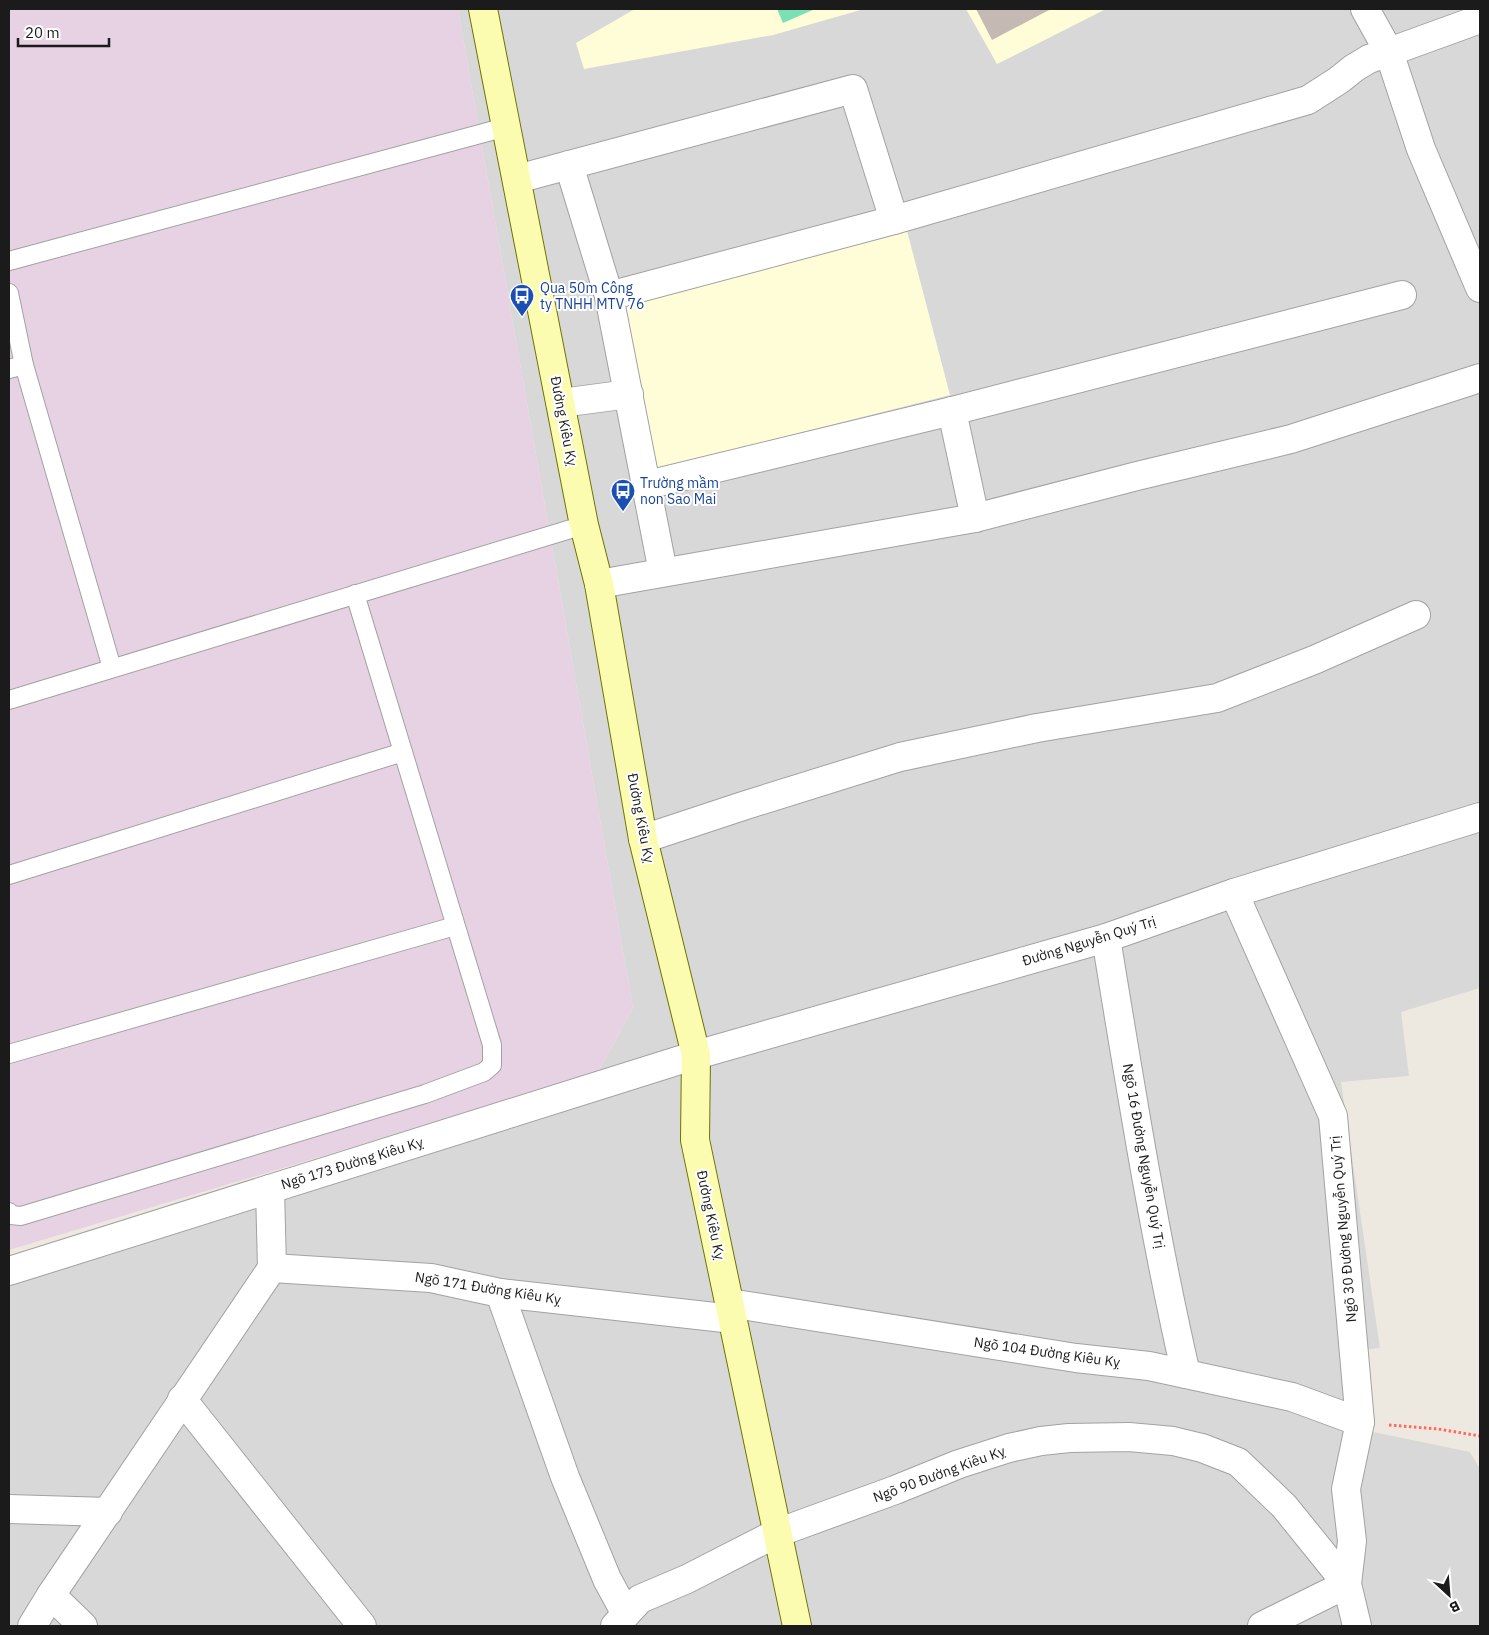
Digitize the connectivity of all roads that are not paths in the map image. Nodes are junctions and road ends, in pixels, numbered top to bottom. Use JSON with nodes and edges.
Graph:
{"nodes":[{"id":1,"x":483,"y":9,"type":"edge"},
{"id":2,"x":1365,"y":9,"type":"edge"},
{"id":3,"x":1480,"y":19,"type":"edge"},
{"id":4,"x":1389,"y":52,"type":"junction"},
{"id":5,"x":506,"y":127,"type":"junction"},
{"id":6,"x":569,"y":165,"type":"junction"},
{"id":7,"x":517,"y":179,"type":"junction"},
{"id":8,"x":894,"y":220,"type":"junction"},
{"id":9,"x":9,"y":261,"type":"edge"},
{"id":10,"x":1479,"y":280,"type":"edge"},
{"id":11,"x":9,"y":293,"type":"edge"},
{"id":12,"x":1402,"y":295,"type":"dead end"},
{"id":13,"x":609,"y":296,"type":"junction"},
{"id":14,"x":16,"y":367,"type":"edge"},
{"id":15,"x":1480,"y":378,"type":"edge"},
{"id":16,"x":629,"y":394,"type":"junction"},
{"id":17,"x":561,"y":403,"type":"junction"},
{"id":18,"x":952,"y":411,"type":"junction"},
{"id":19,"x":647,"y":486,"type":"junction"},
{"id":20,"x":976,"y":518,"type":"junction"},
{"id":21,"x":584,"y":525,"type":"junction"},
{"id":22,"x":663,"y":572,"type":"junction"},
{"id":23,"x":599,"y":584,"type":"junction"},
{"id":24,"x":355,"y":594,"type":"junction"},
{"id":25,"x":1416,"y":615,"type":"dead end"},
{"id":26,"x":112,"y":668,"type":"junction"},
{"id":27,"x":9,"y":700,"type":"edge"},
{"id":28,"x":403,"y":752,"type":"junction"},
{"id":29,"x":1480,"y":817,"type":"edge"},
{"id":30,"x":643,"y":839,"type":"junction"},
{"id":31,"x":9,"y":875,"type":"edge"},
{"id":32,"x":1234,"y":893,"type":"junction"},
{"id":33,"x":455,"y":926,"type":"junction"},
{"id":34,"x":1106,"y":938,"type":"junction"},
{"id":35,"x":9,"y":1054,"type":"edge"},
{"id":36,"x":696,"y":1055,"type":"junction"},
{"id":37,"x":270,"y":1189,"type":"junction"},
{"id":38,"x":9,"y":1212,"type":"edge"},
{"id":39,"x":272,"y":1268,"type":"junction"},
{"id":40,"x":9,"y":1271,"type":"edge"},
{"id":41,"x":500,"y":1293,"type":"junction"},
{"id":42,"x":731,"y":1311,"type":"junction"},
{"id":43,"x":1186,"y":1374,"type":"junction"},
{"id":44,"x":182,"y":1399,"type":"junction"},
{"id":45,"x":1360,"y":1422,"type":"junction"},
{"id":46,"x":9,"y":1509,"type":"edge"},
{"id":47,"x":108,"y":1512,"type":"junction"},
{"id":48,"x":778,"y":1533,"type":"junction"},
{"id":49,"x":1347,"y":1584,"type":"junction"},
{"id":50,"x":50,"y":1595,"type":"junction"},
{"id":51,"x":621,"y":1620,"type":"edge"},
{"id":52,"x":32,"y":1626,"type":"edge"},
{"id":53,"x":84,"y":1626,"type":"edge"},
{"id":54,"x":362,"y":1626,"type":"edge"},
{"id":55,"x":797,"y":1626,"type":"edge"},
{"id":56,"x":1262,"y":1626,"type":"edge"},
{"id":57,"x":1356,"y":1626,"type":"edge"}],
"edges":[{"from":1,"to":5,"type":"main road","name":"Đường Kiêu Kỵ"},
{"from":2,"to":4,"type":"street"},
{"from":3,"to":4,"type":"street"},
{"from":4,"to":8,"type":"street"},
{"from":4,"to":10,"type":"street"},
{"from":5,"to":7,"type":"main road","name":"Đường Kiêu Kỵ"},
{"from":5,"to":9,"type":"lane"},
{"from":6,"to":7,"type":"street"},
{"from":6,"to":8,"type":"street"},
{"from":6,"to":13,"type":"street"},
{"from":7,"to":17,"type":"main road","name":"Đường Kiêu Kỵ"},
{"from":8,"to":13,"type":"street"},
{"from":11,"to":14,"type":"lane"},
{"from":12,"to":18,"type":"street"},
{"from":13,"to":16,"type":"street"},
{"from":14,"to":26,"type":"lane"},
{"from":15,"to":20,"type":"street"},
{"from":16,"to":17,"type":"street"},
{"from":16,"to":19,"type":"street"},
{"from":17,"to":21,"type":"main road","name":"Đường Kiêu Kỵ"},
{"from":18,"to":19,"type":"street"},
{"from":18,"to":20,"type":"street"},
{"from":19,"to":22,"type":"street"},
{"from":20,"to":22,"type":"street"},
{"from":21,"to":23,"type":"main road","name":"Đường Kiêu Kỵ"},
{"from":21,"to":24,"type":"lane"},
{"from":22,"to":23,"type":"street"},
{"from":23,"to":30,"type":"main road","name":"Đường Kiêu Kỵ"},
{"from":24,"to":26,"type":"lane"},
{"from":24,"to":28,"type":"lane"},
{"from":25,"to":30,"type":"street"},
{"from":26,"to":27,"type":"lane"},
{"from":28,"to":31,"type":"lane"},
{"from":28,"to":33,"type":"lane"},
{"from":29,"to":32,"type":"street","name":"Đường Nguyễn Quý Trị"},
{"from":30,"to":36,"type":"main road","name":"Đường Kiêu Kỵ"},
{"from":32,"to":34,"type":"street","name":"Đường Nguyễn Quý Trị"},
{"from":32,"to":45,"type":"street","name":"Ngõ 30 Đường Nguyễn Quý Trị"},
{"from":33,"to":35,"type":"lane"},
{"from":33,"to":38,"type":"lane"},
{"from":34,"to":36,"type":"street","name":"Đường Nguyễn Quý Trị"},
{"from":34,"to":43,"type":"street","name":"Ngõ 16 Đường Nguyễn Quý Trị"},
{"from":36,"to":37,"type":"street","name":"Ngõ 173 Đường Kiêu Kỵ"},
{"from":36,"to":42,"type":"main road","name":"Đường Kiêu Kỵ"},
{"from":37,"to":39,"type":"street"},
{"from":37,"to":40,"type":"street","name":"Ngõ 173 Đường Kiêu Kỵ"},
{"from":39,"to":41,"type":"street","name":"Ngõ 171 Đường Kiêu Kỵ"},
{"from":39,"to":44,"type":"street"},
{"from":41,"to":42,"type":"street","name":"Ngõ 171 Đường Kiêu Kỵ"},
{"from":41,"to":51,"type":"street"},
{"from":42,"to":43,"type":"street","name":"Ngõ 104 Đường Kiêu Kỵ"},
{"from":42,"to":48,"type":"main road","name":"Đường Kiêu Kỵ"},
{"from":43,"to":45,"type":"street","name":"Ngõ 104 Đường Kiêu Kỵ"},
{"from":44,"to":47,"type":"street"},
{"from":44,"to":54,"type":"street"},
{"from":45,"to":49,"type":"street","name":"Ngõ 30 Đường Nguyễn Quý Trị"},
{"from":46,"to":47,"type":"street"},
{"from":47,"to":50,"type":"street"},
{"from":48,"to":49,"type":"street","name":"Ngõ 90 Đường Kiêu Kỵ"},
{"from":48,"to":51,"type":"street","name":"Ngõ 90 Đường Kiêu Kỵ"},
{"from":48,"to":55,"type":"main road","name":"Đường Kiêu Kỵ"},
{"from":49,"to":56,"type":"street"},
{"from":49,"to":57,"type":"street"},
{"from":50,"to":52,"type":"street"},
{"from":50,"to":53,"type":"street"}]}
